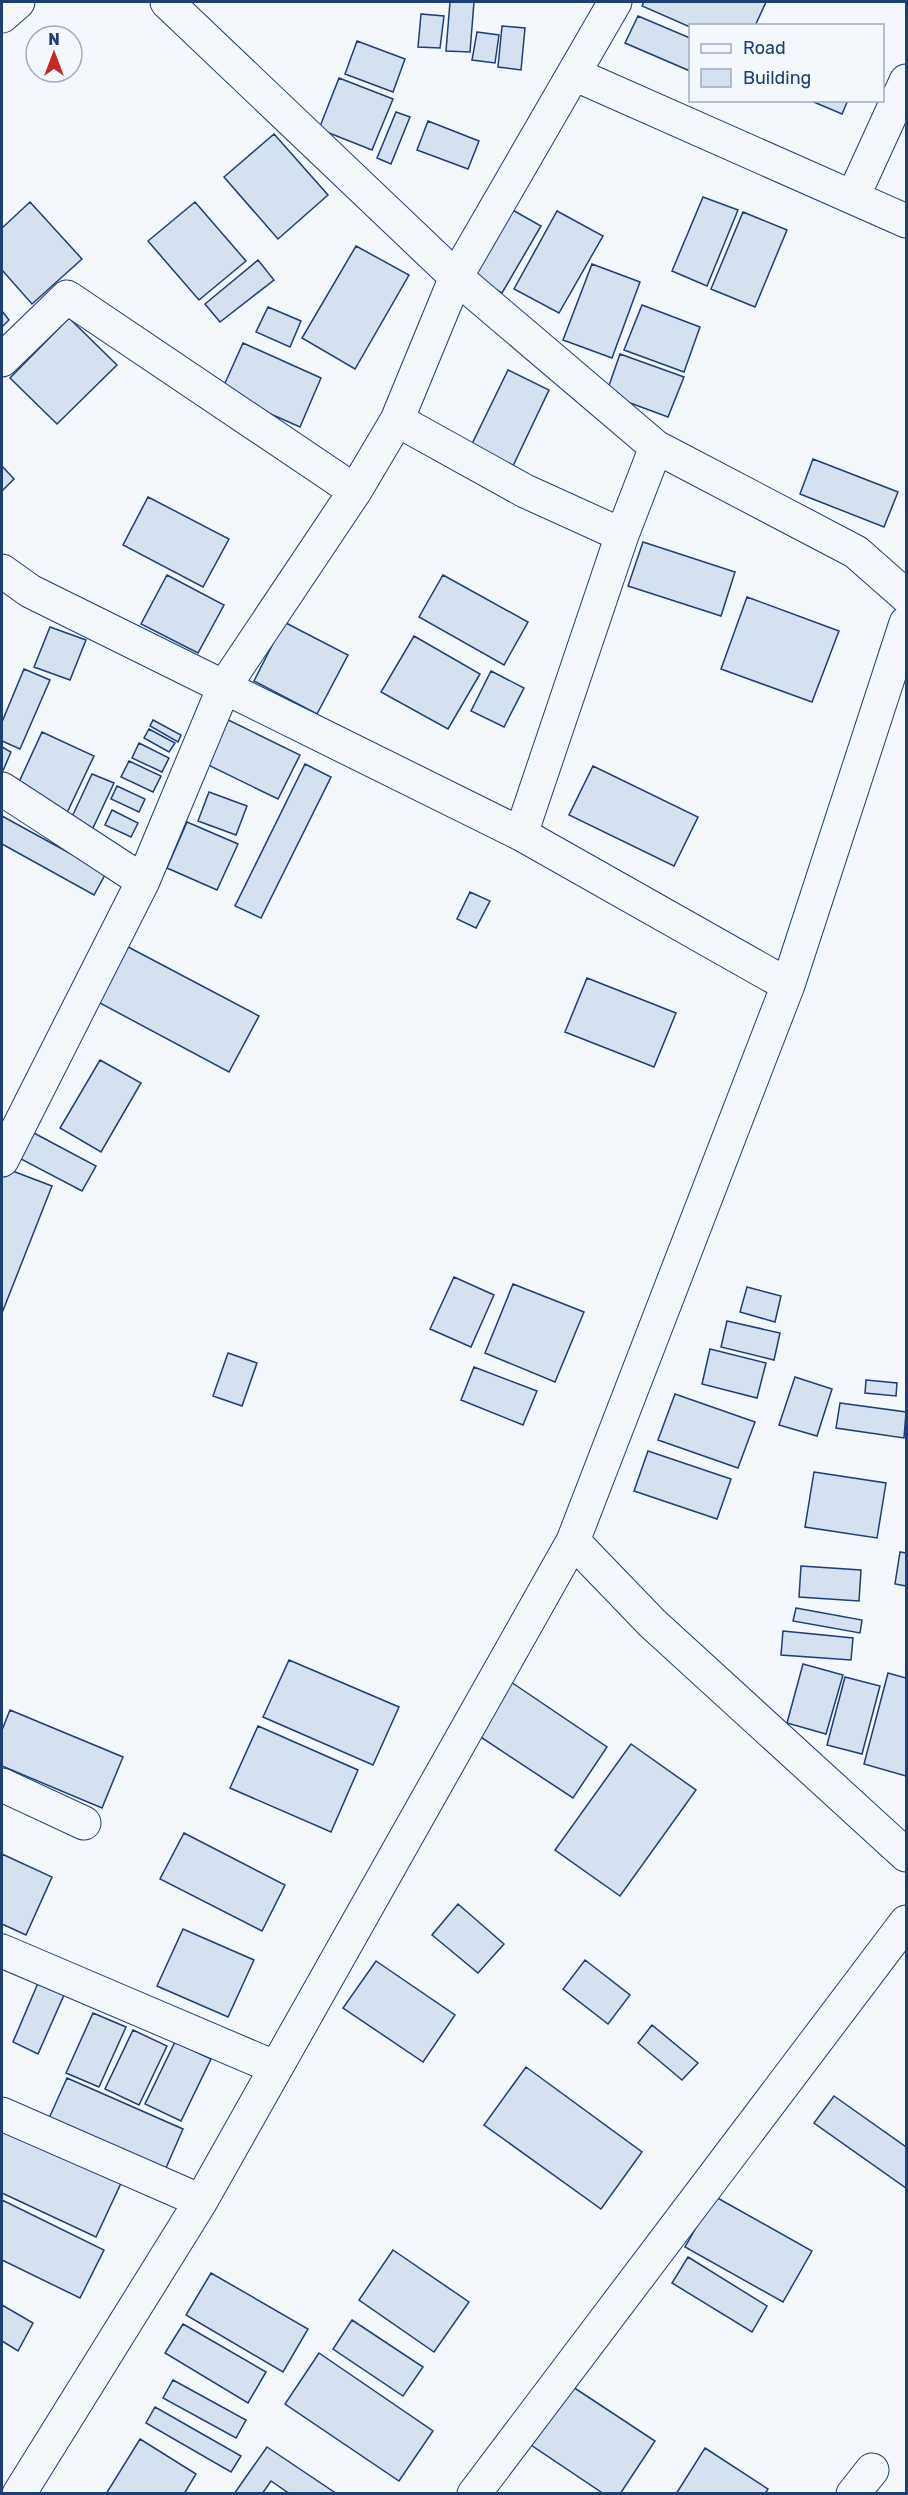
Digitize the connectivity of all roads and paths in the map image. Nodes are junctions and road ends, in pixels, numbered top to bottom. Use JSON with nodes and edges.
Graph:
{"nodes":[{"id":1,"x":18,"y":2,"type":"edge"},
{"id":2,"x":167,"y":2,"type":"edge"},
{"id":3,"x":615,"y":2,"type":"edge"},
{"id":4,"x":2,"y":16,"type":"edge"},
{"id":5,"x":574,"y":74,"type":"junction"},
{"id":6,"x":906,"y":81,"type":"edge"},
{"id":7,"x":853,"y":197,"type":"junction"},
{"id":8,"x":906,"y":221,"type":"edge"},
{"id":9,"x":456,"y":277,"type":"junction"},
{"id":10,"x":2,"y":360,"type":"edge"},
{"id":11,"x":397,"y":420,"type":"junction"},
{"id":12,"x":656,"y":447,"type":"junction"},
{"id":13,"x":355,"y":491,"type":"junction"},
{"id":14,"x":622,"y":535,"type":"junction"},
{"id":15,"x":2,"y":571,"type":"edge"},
{"id":16,"x":906,"y":596,"type":"edge"},
{"id":17,"x":906,"y":623,"type":"edge"},
{"id":18,"x":224,"y":687,"type":"junction"},
{"id":19,"x":2,"y":789,"type":"edge"},
{"id":20,"x":521,"y":834,"type":"junction"},
{"id":21,"x":143,"y":881,"type":"junction"},
{"id":22,"x":788,"y":985,"type":"junction"},
{"id":23,"x":6,"y":1140,"type":"edge"},
{"id":24,"x":573,"y":1541,"type":"junction"},
{"id":25,"x":2,"y":1785,"type":"edge"},
{"id":26,"x":84,"y":1823,"type":"dead end"},
{"id":27,"x":906,"y":1855,"type":"edge"},
{"id":28,"x":906,"y":1922,"type":"edge"},
{"id":29,"x":2,"y":1951,"type":"edge"},
{"id":30,"x":274,"y":2067,"type":"junction"},
{"id":31,"x":2,"y":2114,"type":"edge"},
{"id":32,"x":201,"y":2201,"type":"junction"},
{"id":33,"x":19,"y":2493,"type":"edge"},
{"id":34,"x":474,"y":2493,"type":"edge"}],
"edges":[{"from":1,"to":4,"type":"street"},
{"from":2,"to":9,"type":"street"},
{"from":3,"to":5,"type":"street"},
{"from":5,"to":7,"type":"street"},
{"from":5,"to":9,"type":"street"},
{"from":6,"to":7,"type":"street"},
{"from":7,"to":8,"type":"street"},
{"from":9,"to":11,"type":"street"},
{"from":9,"to":12,"type":"street"},
{"from":10,"to":13,"type":"street"},
{"from":11,"to":13,"type":"street"},
{"from":11,"to":14,"type":"street"},
{"from":12,"to":14,"type":"street"},
{"from":12,"to":16,"type":"street"},
{"from":13,"to":18,"type":"street"},
{"from":14,"to":20,"type":"street"},
{"from":15,"to":18,"type":"street"},
{"from":17,"to":22,"type":"street"},
{"from":18,"to":20,"type":"street"},
{"from":18,"to":21,"type":"street"},
{"from":19,"to":21,"type":"street"},
{"from":20,"to":22,"type":"street"},
{"from":21,"to":23,"type":"street"},
{"from":22,"to":24,"type":"street"},
{"from":24,"to":27,"type":"street"},
{"from":24,"to":30,"type":"street"},
{"from":25,"to":26,"type":"street"},
{"from":28,"to":34,"type":"street"},
{"from":29,"to":30,"type":"street"},
{"from":30,"to":32,"type":"street"},
{"from":31,"to":32,"type":"street"},
{"from":32,"to":33,"type":"street"}]}
